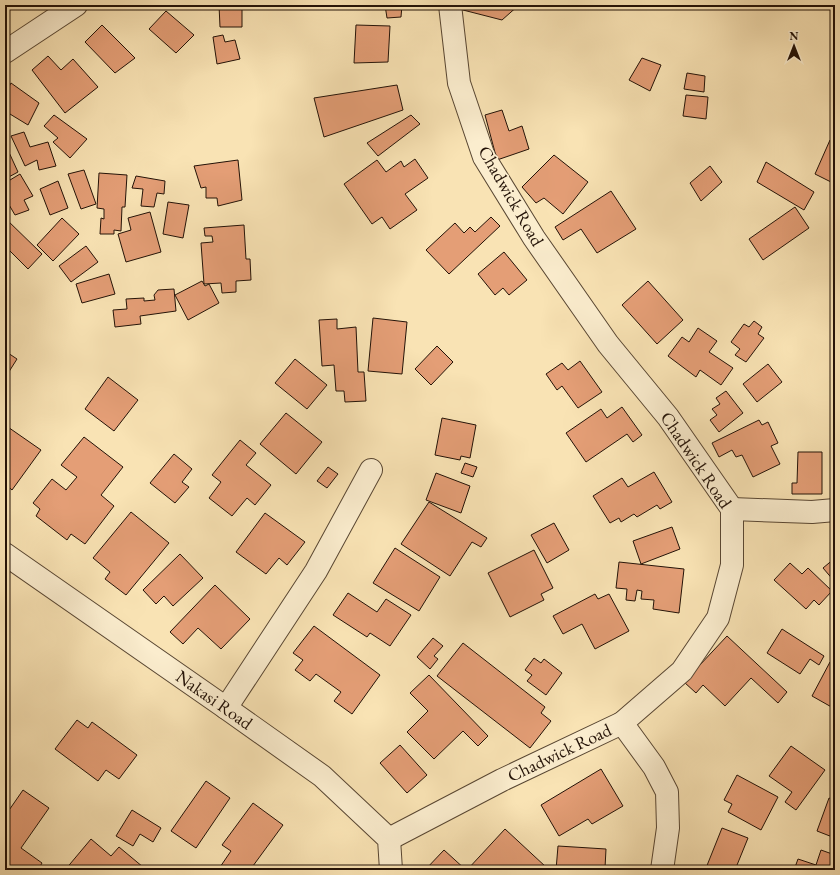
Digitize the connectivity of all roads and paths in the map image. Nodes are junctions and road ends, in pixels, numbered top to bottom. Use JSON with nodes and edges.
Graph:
{"nodes":[{"id":1,"x":76,"y":5,"type":"edge"},
{"id":2,"x":450,"y":5,"type":"edge"},
{"id":3,"x":5,"y":52,"type":"edge"},
{"id":4,"x":371,"y":470,"type":"dead end"},
{"id":5,"x":732,"y":509,"type":"junction"},
{"id":6,"x":835,"y":510,"type":"edge"},
{"id":7,"x":5,"y":554,"type":"edge"},
{"id":8,"x":226,"y":708,"type":"junction"},
{"id":9,"x":622,"y":724,"type":"junction"},
{"id":10,"x":389,"y":839,"type":"junction"},
{"id":11,"x":391,"y":870,"type":"edge"},
{"id":12,"x":662,"y":870,"type":"edge"}],
"edges":[{"from":1,"to":3,"type":"street"},
{"from":2,"to":5,"type":"street","name":"Chadwick Road"},
{"from":4,"to":8,"type":"street"},
{"from":5,"to":6,"type":"street"},
{"from":5,"to":9,"type":"street","name":"Chadwick Road"},
{"from":7,"to":8,"type":"street","name":"Nakasi Road"},
{"from":8,"to":10,"type":"street","name":"Nakasi Road"},
{"from":9,"to":10,"type":"street","name":"Chadwick Road"},
{"from":9,"to":12,"type":"street"},
{"from":10,"to":11,"type":"street"}]}
